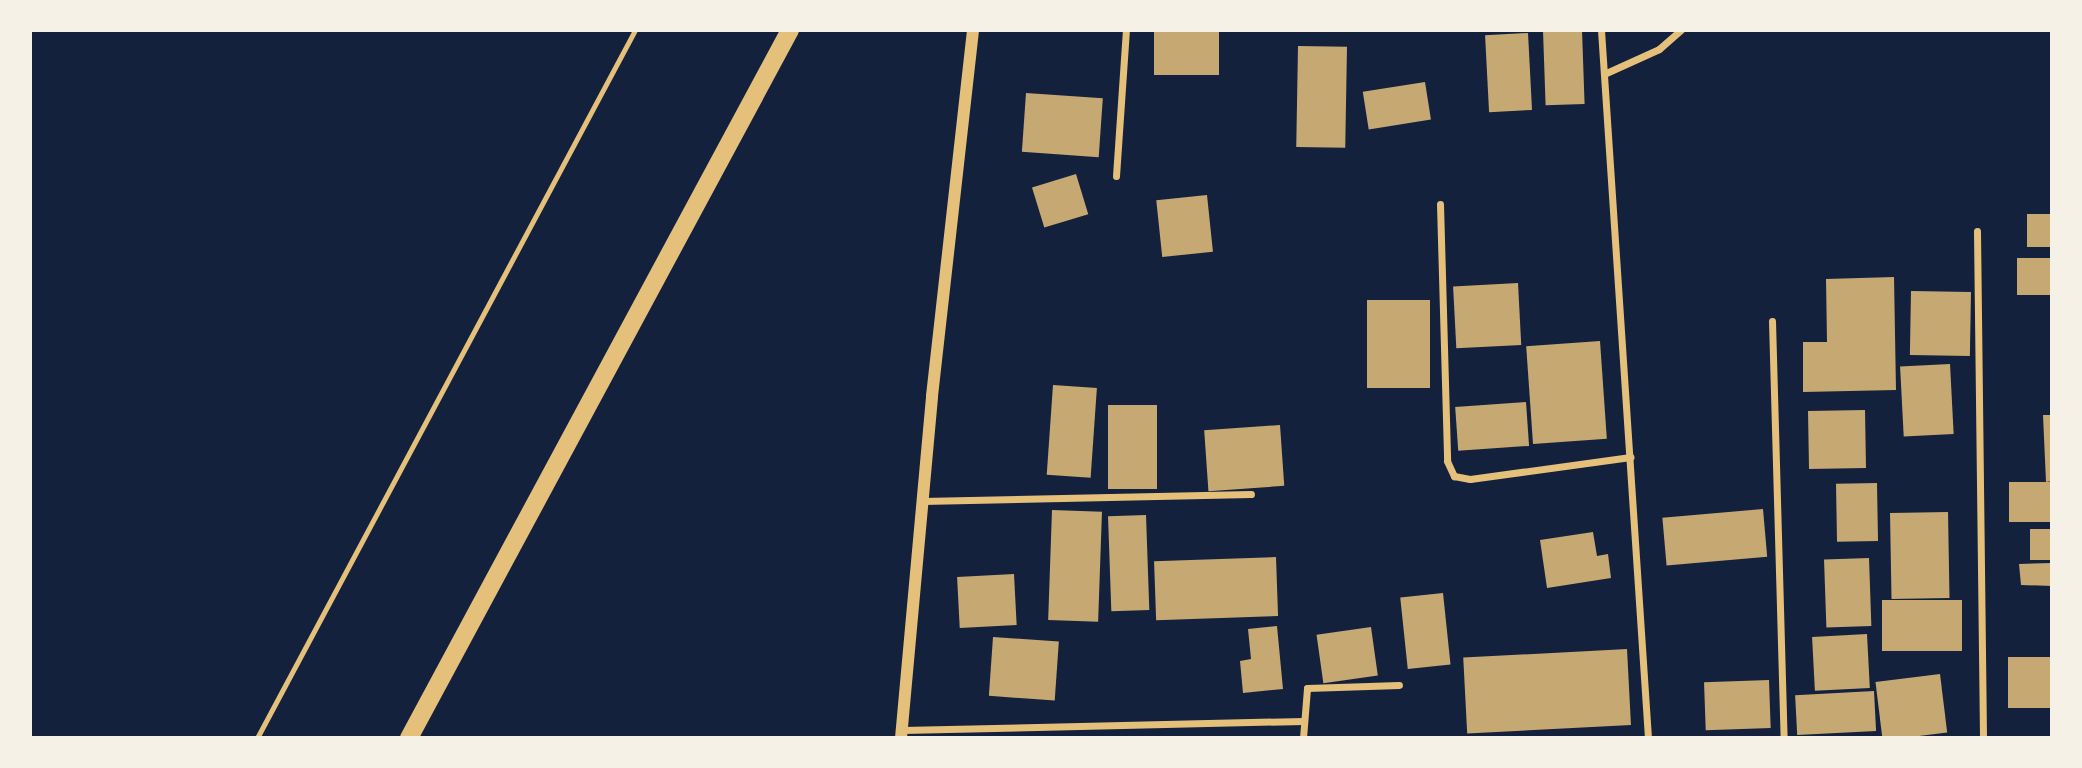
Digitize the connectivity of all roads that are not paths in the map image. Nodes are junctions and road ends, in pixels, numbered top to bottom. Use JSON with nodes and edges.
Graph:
{"nodes":[{"id":1,"x":635,"y":30,"type":"edge"},
{"id":2,"x":790,"y":30,"type":"edge"},
{"id":3,"x":973,"y":30,"type":"edge"},
{"id":4,"x":1126,"y":30,"type":"edge"},
{"id":5,"x":1601,"y":30,"type":"edge"},
{"id":6,"x":1681,"y":30,"type":"edge"},
{"id":7,"x":1604,"y":74,"type":"junction"},
{"id":8,"x":1116,"y":176,"type":"dead end"},
{"id":9,"x":1440,"y":204,"type":"dead end"},
{"id":10,"x":1977,"y":231,"type":"dead end"},
{"id":11,"x":1772,"y":321,"type":"dead end"},
{"id":12,"x":1630,"y":457,"type":"junction"},
{"id":13,"x":1251,"y":494,"type":"dead end"},
{"id":14,"x":922,"y":501,"type":"junction"},
{"id":15,"x":1399,"y":685,"type":"dead end"},
{"id":16,"x":1304,"y":720,"type":"junction"},
{"id":17,"x":901,"y":734,"type":"edge"},
{"id":18,"x":257,"y":738,"type":"edge"},
{"id":19,"x":409,"y":738,"type":"edge"},
{"id":20,"x":1303,"y":738,"type":"edge"},
{"id":21,"x":1648,"y":738,"type":"edge"},
{"id":22,"x":1784,"y":738,"type":"edge"},
{"id":23,"x":1983,"y":738,"type":"edge"}],
"edges":[{"from":1,"to":18,"type":"lane"},
{"from":2,"to":19,"type":"main road"},
{"from":3,"to":14,"type":"street"},
{"from":4,"to":8,"type":"street"},
{"from":5,"to":7,"type":"street"},
{"from":6,"to":7,"type":"street"},
{"from":7,"to":12,"type":"street"},
{"from":9,"to":12,"type":"street"},
{"from":10,"to":23,"type":"street"},
{"from":11,"to":22,"type":"street"},
{"from":12,"to":21,"type":"street"},
{"from":13,"to":14,"type":"street"},
{"from":14,"to":17,"type":"street"},
{"from":15,"to":16,"type":"street"},
{"from":16,"to":17,"type":"street"},
{"from":16,"to":20,"type":"street"}]}
